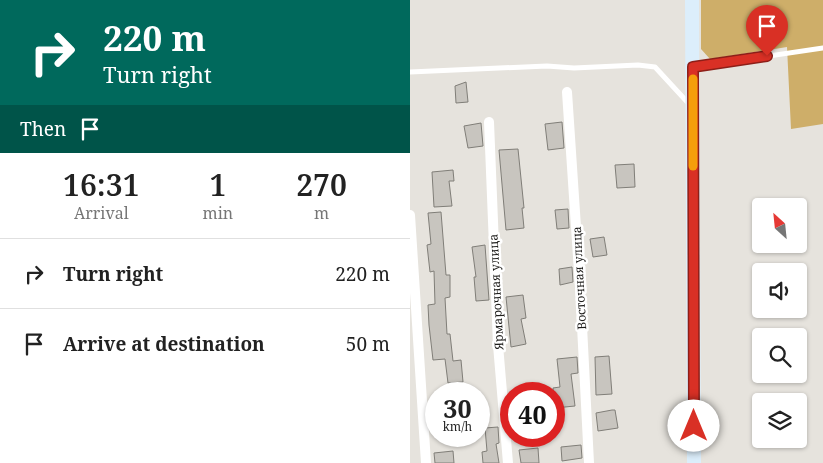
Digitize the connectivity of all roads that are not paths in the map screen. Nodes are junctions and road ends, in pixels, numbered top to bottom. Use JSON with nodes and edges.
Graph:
{"nodes":[{"id":1,"x":692,"y":0,"type":"edge"},
{"id":2,"x":823,"y":48,"type":"edge"},
{"id":3,"x":693,"y":67,"type":"junction"},
{"id":4,"x":410,"y":72,"type":"edge"},
{"id":5,"x":567,"y":92,"type":"dead end"},
{"id":6,"x":693,"y":108,"type":"junction"},
{"id":7,"x":489,"y":122,"type":"dead end"},
{"id":8,"x":410,"y":215,"type":"edge"},
{"id":9,"x":426,"y":463,"type":"edge"},
{"id":10,"x":508,"y":463,"type":"edge"},
{"id":11,"x":589,"y":463,"type":"edge"},
{"id":12,"x":694,"y":463,"type":"edge"}],
"edges":[{"from":1,"to":3,"type":"street"},
{"from":2,"to":3,"type":"lane"},
{"from":3,"to":6,"type":"street"},
{"from":4,"to":6,"type":"lane"},
{"from":5,"to":11,"type":"street","name":"Восточная улица"},
{"from":6,"to":12,"type":"street"},
{"from":7,"to":10,"type":"street","name":"Ярмарочная улица"},
{"from":8,"to":9,"type":"street"}]}
